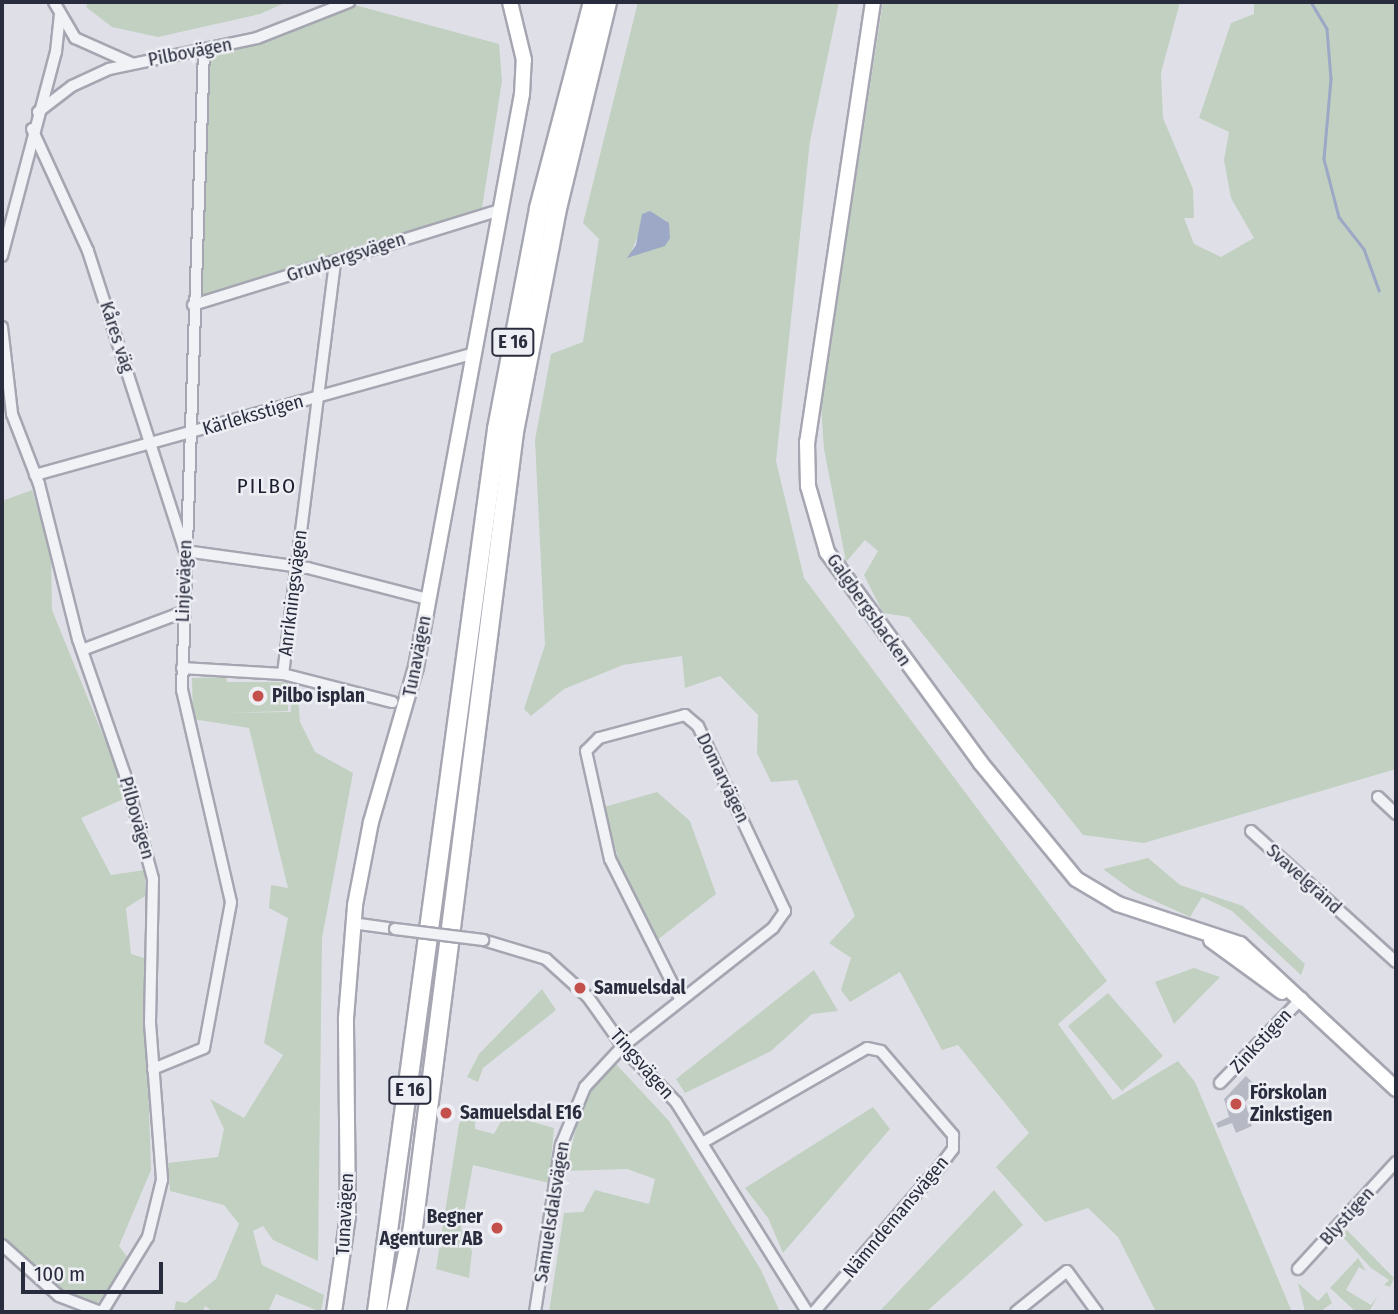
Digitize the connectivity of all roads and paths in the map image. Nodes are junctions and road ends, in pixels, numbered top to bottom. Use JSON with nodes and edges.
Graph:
{"nodes":[{"id":1,"x":54,"y":2,"type":"edge"},
{"id":2,"x":349,"y":2,"type":"edge"},
{"id":3,"x":510,"y":2,"type":"edge"},
{"id":4,"x":593,"y":2,"type":"edge"},
{"id":5,"x":607,"y":2,"type":"edge"},
{"id":6,"x":873,"y":2,"type":"edge"},
{"id":7,"x":60,"y":16,"type":"junction"},
{"id":8,"x":204,"y":50,"type":"junction"},
{"id":9,"x":134,"y":64,"type":"junction"},
{"id":10,"x":38,"y":112,"type":"junction"},
{"id":11,"x":32,"y":129,"type":"junction"},
{"id":12,"x":499,"y":210,"type":"junction"},
{"id":13,"x":2,"y":256,"type":"edge"},
{"id":14,"x":335,"y":261,"type":"junction"},
{"id":15,"x":193,"y":306,"type":"junction"},
{"id":16,"x":2,"y":327,"type":"edge"},
{"id":17,"x":471,"y":354,"type":"junction"},
{"id":18,"x":319,"y":396,"type":"junction"},
{"id":19,"x":188,"y":434,"type":"junction"},
{"id":20,"x":151,"y":443,"type":"junction"},
{"id":21,"x":35,"y":475,"type":"junction"},
{"id":22,"x":185,"y":551,"type":"junction"},
{"id":23,"x":297,"y":566,"type":"junction"},
{"id":24,"x":428,"y":599,"type":"junction"},
{"id":25,"x":183,"y":612,"type":"junction"},
{"id":26,"x":82,"y":650,"type":"junction"},
{"id":27,"x":182,"y":668,"type":"junction"},
{"id":28,"x":283,"y":674,"type":"junction"},
{"id":29,"x":392,"y":702,"type":"dead end"},
{"id":30,"x":1378,"y":797,"type":"dead end"},
{"id":31,"x":1396,"y":814,"type":"edge"},
{"id":32,"x":1251,"y":831,"type":"dead end"},
{"id":33,"x":352,"y":923,"type":"junction"},
{"id":34,"x":1396,"y":962,"type":"edge"},
{"id":35,"x":680,"y":999,"type":"junction"},
{"id":36,"x":1299,"y":1001,"type":"junction"},
{"id":37,"x":622,"y":1046,"type":"junction"},
{"id":38,"x":153,"y":1069,"type":"junction"},
{"id":39,"x":1220,"y":1083,"type":"dead end"},
{"id":40,"x":1396,"y":1089,"type":"edge"},
{"id":41,"x":702,"y":1143,"type":"junction"},
{"id":42,"x":1396,"y":1162,"type":"edge"},
{"id":43,"x":2,"y":1245,"type":"edge"},
{"id":44,"x":1298,"y":1269,"type":"dead end"},
{"id":45,"x":105,"y":1310,"type":"edge"},
{"id":46,"x":334,"y":1312,"type":"edge"},
{"id":47,"x":377,"y":1312,"type":"edge"},
{"id":48,"x":396,"y":1312,"type":"edge"},
{"id":49,"x":536,"y":1312,"type":"edge"},
{"id":50,"x":807,"y":1312,"type":"edge"},
{"id":51,"x":814,"y":1312,"type":"edge"},
{"id":52,"x":1016,"y":1312,"type":"edge"},
{"id":53,"x":1097,"y":1312,"type":"edge"}],
"edges":[{"from":1,"to":7,"type":"street"},
{"from":2,"to":8,"type":"street","name":"Pilbovägen"},
{"from":3,"to":12,"type":"street","name":"Tunavägen"},
{"from":4,"to":47,"type":"highway","number":"E 16"},
{"from":5,"to":48,"type":"highway","number":"E 16"},
{"from":6,"to":36,"type":"street","name":"Galgbergsbacken"},
{"from":7,"to":9,"type":"street"},
{"from":7,"to":10,"type":"street"},
{"from":8,"to":9,"type":"street","name":"Pilbovägen"},
{"from":8,"to":15,"type":"street","name":"Linjevägen"},
{"from":9,"to":10,"type":"street","name":"Pilbovägen"},
{"from":10,"to":11,"type":"street"},
{"from":11,"to":13,"type":"street"},
{"from":11,"to":20,"type":"street","name":"Kåres väg"},
{"from":12,"to":14,"type":"street","name":"Gruvbergsvägen"},
{"from":12,"to":17,"type":"street","name":"Tunavägen"},
{"from":14,"to":15,"type":"street","name":"Gruvbergsvägen"},
{"from":14,"to":18,"type":"street","name":"Anrikningsvägen"},
{"from":15,"to":19,"type":"street","name":"Linjevägen"},
{"from":16,"to":21,"type":"street","name":"Pilbovägen"},
{"from":17,"to":18,"type":"street","name":"Kärleksstigen"},
{"from":17,"to":24,"type":"street","name":"Tunavägen"},
{"from":18,"to":19,"type":"street","name":"Kärleksstigen"},
{"from":18,"to":23,"type":"street","name":"Anrikningsvägen"},
{"from":19,"to":20,"type":"street","name":"Kärleksstigen"},
{"from":19,"to":22,"type":"street","name":"Linjevägen"},
{"from":20,"to":21,"type":"street","name":"Kärleksstigen"},
{"from":20,"to":22,"type":"street","name":"Kåres väg"},
{"from":21,"to":26,"type":"street","name":"Pilbovägen"},
{"from":22,"to":23,"type":"street"},
{"from":22,"to":25,"type":"street","name":"Linjevägen"},
{"from":23,"to":24,"type":"street"},
{"from":23,"to":28,"type":"street","name":"Anrikningsvägen"},
{"from":24,"to":33,"type":"street","name":"Tunavägen"},
{"from":25,"to":26,"type":"street"},
{"from":25,"to":27,"type":"street","name":"Linjevägen"},
{"from":26,"to":38,"type":"street","name":"Pilbovägen"},
{"from":27,"to":28,"type":"street"},
{"from":27,"to":38,"type":"street","name":"Linjevägen"},
{"from":28,"to":29,"type":"street"},
{"from":30,"to":31,"type":"street"},
{"from":32,"to":34,"type":"street","name":"Svavelgränd"},
{"from":33,"to":37,"type":"street","name":"Tingsvägen","bridge":true},
{"from":33,"to":46,"type":"street","name":"Tunavägen"},
{"from":35,"to":35,"type":"street","name":"Domarvägen"},
{"from":35,"to":37,"type":"street","name":"Domarvägen"},
{"from":36,"to":39,"type":"street","name":"Zinkstigen"},
{"from":36,"to":40,"type":"street","name":"Galgbergsbacken"},
{"from":37,"to":41,"type":"street","name":"Tingsvägen"},
{"from":37,"to":49,"type":"street","name":"Samuelsdalsvägen"},
{"from":38,"to":45,"type":"street","name":"Pilbovägen"},
{"from":41,"to":50,"type":"street","name":"Tingsvägen"},
{"from":41,"to":51,"type":"street","name":"Nämndemansvägen"},
{"from":42,"to":44,"type":"street","name":"Blystigen"},
{"from":43,"to":45,"type":"street"},
{"from":52,"to":53,"type":"street"}]}
